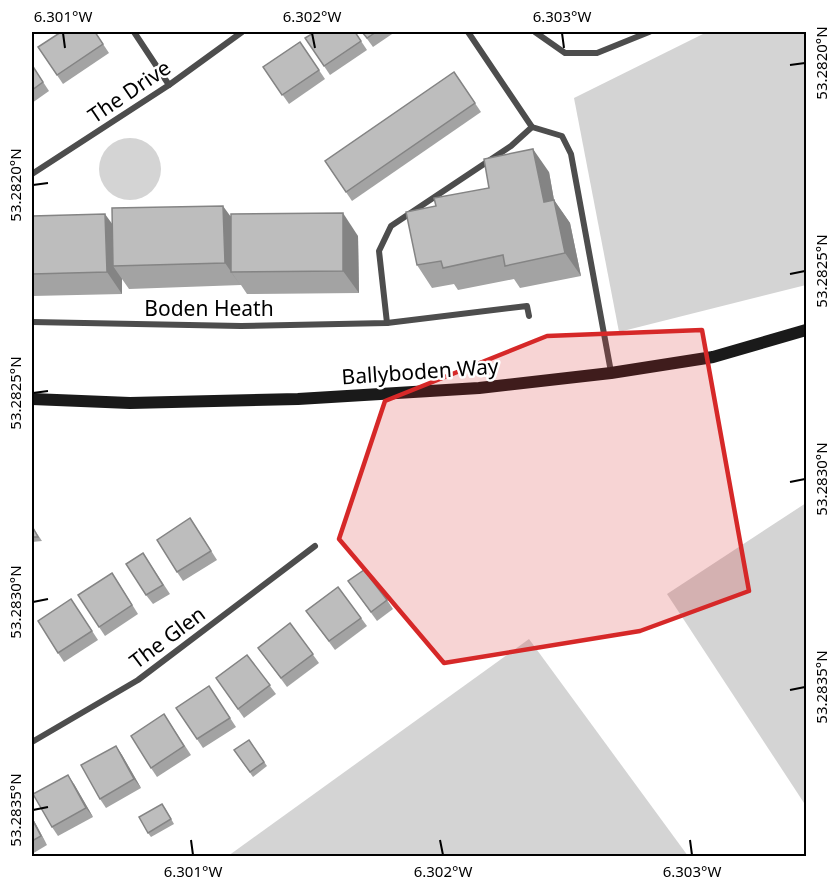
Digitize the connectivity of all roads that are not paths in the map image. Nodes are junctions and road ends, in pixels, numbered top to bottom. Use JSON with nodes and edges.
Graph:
{"nodes":[{"id":1,"x":135,"y":32,"type":"edge"},
{"id":2,"x":242,"y":32,"type":"edge"},
{"id":3,"x":468,"y":32,"type":"edge"},
{"id":4,"x":535,"y":32,"type":"edge"},
{"id":5,"x":649,"y":32,"type":"edge"},
{"id":6,"x":169,"y":85,"type":"junction"},
{"id":7,"x":532,"y":127,"type":"junction"},
{"id":8,"x":32,"y":174,"type":"edge"},
{"id":9,"x":529,"y":316,"type":"dead end"},
{"id":10,"x":32,"y":322,"type":"edge"},
{"id":11,"x":387,"y":323,"type":"junction"},
{"id":12,"x":807,"y":330,"type":"edge"},
{"id":13,"x":611,"y":373,"type":"junction"},
{"id":14,"x":32,"y":399,"type":"edge"},
{"id":15,"x":315,"y":546,"type":"dead end"},
{"id":16,"x":32,"y":742,"type":"edge"}],
"edges":[{"from":1,"to":6,"type":"street"},
{"from":2,"to":6,"type":"street","name":"The Drive"},
{"from":3,"to":7,"type":"street"},
{"from":4,"to":5,"type":"street"},
{"from":6,"to":8,"type":"street","name":"The Drive"},
{"from":7,"to":11,"type":"street"},
{"from":7,"to":13,"type":"street"},
{"from":9,"to":11,"type":"street","name":"Boden Heath"},
{"from":10,"to":11,"type":"street","name":"Boden Heath"},
{"from":12,"to":13,"type":"main road","name":"Ballyboden Way"},
{"from":13,"to":14,"type":"main road","name":"Ballyboden Way"},
{"from":15,"to":16,"type":"street","name":"The Glen"}]}
